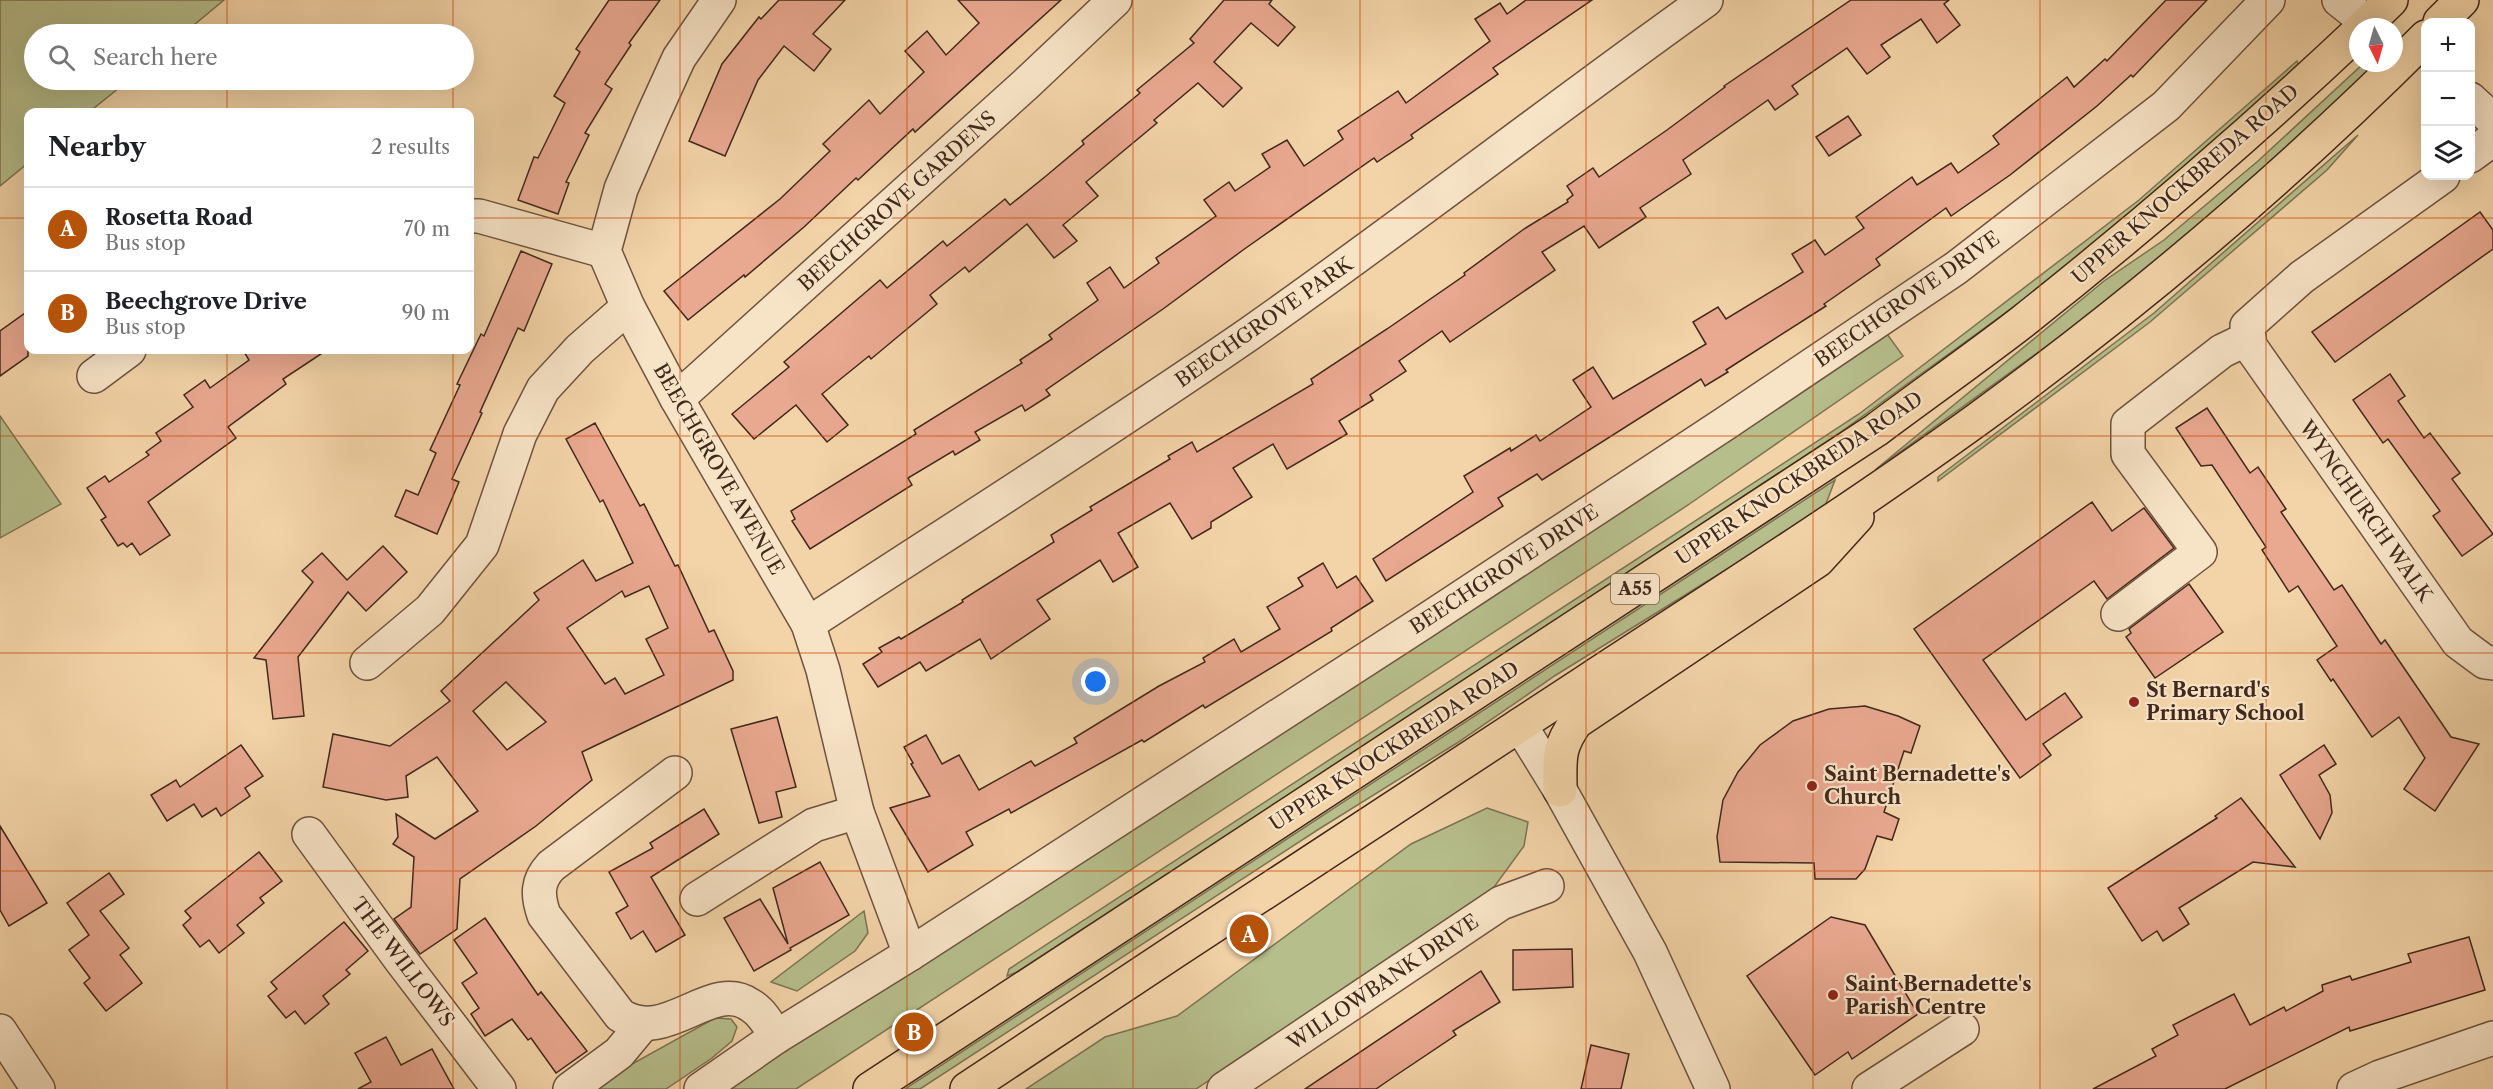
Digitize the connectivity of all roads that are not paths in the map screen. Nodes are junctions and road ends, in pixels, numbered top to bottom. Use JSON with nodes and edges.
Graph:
{"nodes":[{"id":1,"x":718,"y":0,"type":"edge"},
{"id":2,"x":1114,"y":0,"type":"edge"},
{"id":3,"x":1706,"y":0,"type":"edge"},
{"id":4,"x":2268,"y":0,"type":"edge"},
{"id":5,"x":2339,"y":0,"type":"edge"},
{"id":6,"x":2391,"y":0,"type":"edge"},
{"id":7,"x":2463,"y":0,"type":"edge"},
{"id":8,"x":2356,"y":18,"type":"edge"},
{"id":9,"x":2374,"y":18,"type":"edge"},
{"id":10,"x":2444,"y":18,"type":"edge"},
{"id":11,"x":2349,"y":42,"type":"edge"},
{"id":12,"x":2409,"y":47,"type":"edge"},
{"id":13,"x":2475,"y":104,"type":"edge"},
{"id":14,"x":2493,"y":120,"type":"edge"},
{"id":15,"x":2493,"y":139,"type":"edge"},
{"id":16,"x":2475,"y":152,"type":"edge"},
{"id":17,"x":2437,"y":180,"type":"edge"},
{"id":18,"x":474,"y":216,"type":"edge"},
{"id":19,"x":604,"y":251,"type":"junction"},
{"id":20,"x":628,"y":307,"type":"junction"},
{"id":21,"x":2249,"y":342,"type":"junction"},
{"id":22,"x":124,"y":354,"type":"edge"},
{"id":23,"x":94,"y":376,"type":"dead end"},
{"id":24,"x":677,"y":399,"type":"junction"},
{"id":25,"x":1891,"y":481,"type":"junction"},
{"id":26,"x":2118,"y":614,"type":"dead end"},
{"id":27,"x":808,"y":624,"type":"junction"},
{"id":28,"x":367,"y":663,"type":"dead end"},
{"id":29,"x":2493,"y":663,"type":"edge"},
{"id":30,"x":1520,"y":725,"type":"junction"},
{"id":31,"x":675,"y":773,"type":"dead end"},
{"id":32,"x":1560,"y":790,"type":"junction"},
{"id":33,"x":857,"y":812,"type":"junction"},
{"id":34,"x":309,"y":834,"type":"dead end"},
{"id":35,"x":1547,"y":886,"type":"dead end"},
{"id":36,"x":697,"y":899,"type":"dead end"},
{"id":37,"x":910,"y":954,"type":"junction"},
{"id":38,"x":643,"y":1024,"type":"junction"},
{"id":39,"x":1962,"y":1029,"type":"dead end"},
{"id":40,"x":0,"y":1031,"type":"edge"},
{"id":41,"x":776,"y":1037,"type":"junction"},
{"id":42,"x":2493,"y":1038,"type":"edge"},
{"id":43,"x":38,"y":1089,"type":"edge"},
{"id":44,"x":499,"y":1089,"type":"edge"},
{"id":45,"x":570,"y":1089,"type":"edge"},
{"id":46,"x":701,"y":1089,"type":"edge"},
{"id":47,"x":870,"y":1089,"type":"edge"},
{"id":48,"x":967,"y":1089,"type":"edge"},
{"id":49,"x":1224,"y":1089,"type":"edge"},
{"id":50,"x":1713,"y":1089,"type":"edge"},
{"id":51,"x":1869,"y":1089,"type":"edge"},
{"id":52,"x":2354,"y":1089,"type":"edge"}],
"edges":[{"from":1,"to":19,"type":"street"},
{"from":2,"to":24,"type":"street","name":"BEECHGROVE GARDENS"},
{"from":3,"to":27,"type":"street","name":"BEECHGROVE PARK"},
{"from":4,"to":37,"type":"street","name":"BEECHGROVE DRIVE"},
{"from":5,"to":8,"type":"street"},
{"from":6,"to":9,"type":"highway","name":"UPPER KNOCKBREDA ROAD","number":"A55"},
{"from":7,"to":10,"type":"highway"},
{"from":11,"to":47,"type":"highway","name":"UPPER KNOCKBREDA ROAD","number":"A55"},
{"from":12,"to":25,"type":"highway","number":"A55"},
{"from":13,"to":14,"type":"street"},
{"from":15,"to":16,"type":"street"},
{"from":17,"to":21,"type":"street"},
{"from":18,"to":19,"type":"street"},
{"from":19,"to":20,"type":"street","name":"BEECHGROVE AVENUE"},
{"from":20,"to":24,"type":"street","name":"BEECHGROVE AVENUE"},
{"from":20,"to":28,"type":"street"},
{"from":21,"to":26,"type":"street"},
{"from":21,"to":29,"type":"street","name":"WYNCHURCH WALK"},
{"from":22,"to":23,"type":"street"},
{"from":24,"to":27,"type":"street","name":"BEECHGROVE AVENUE"},
{"from":25,"to":30,"type":"highway","number":"A55"},
{"from":25,"to":32,"type":"highway"},
{"from":27,"to":33,"type":"street","name":"BEECHGROVE AVENUE"},
{"from":30,"to":32,"type":"street"},
{"from":30,"to":48,"type":"highway","number":"A55"},
{"from":31,"to":38,"type":"street"},
{"from":32,"to":50,"type":"street"},
{"from":33,"to":36,"type":"street"},
{"from":33,"to":37,"type":"street","name":"BEECHGROVE AVENUE"},
{"from":34,"to":44,"type":"street","name":"THE WILLOWS"},
{"from":35,"to":49,"type":"street","name":"WILLOWBANK DRIVE"},
{"from":37,"to":41,"type":"street","name":"BEECHGROVE DRIVE"},
{"from":38,"to":41,"type":"street"},
{"from":38,"to":45,"type":"street"},
{"from":39,"to":51,"type":"street"},
{"from":40,"to":43,"type":"street"},
{"from":41,"to":46,"type":"street","name":"BEECHGROVE DRIVE"},
{"from":42,"to":52,"type":"street"}]}
